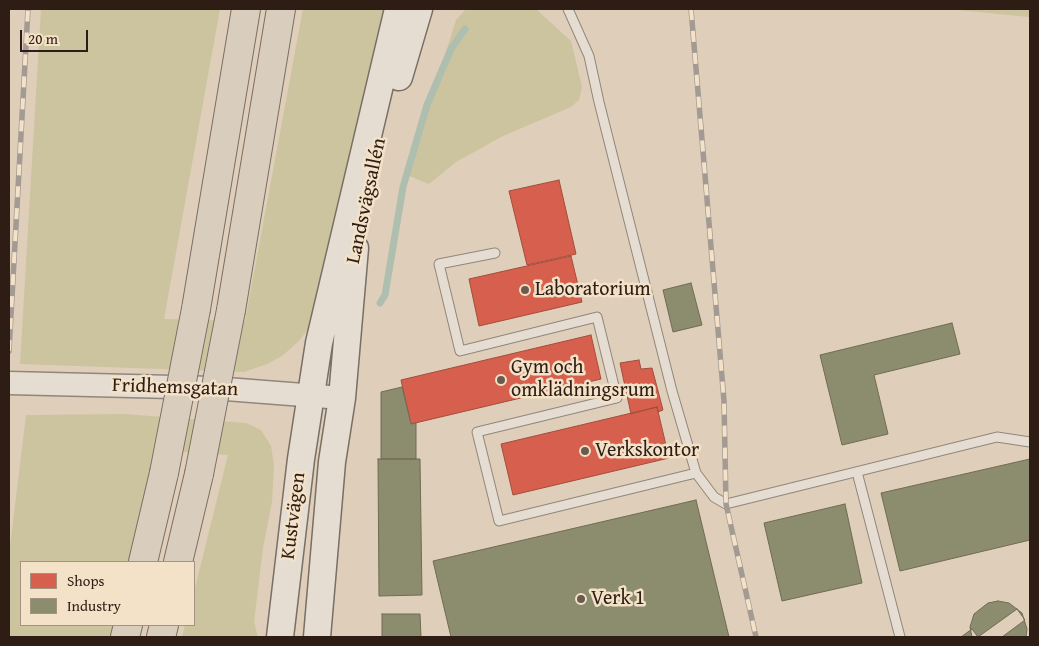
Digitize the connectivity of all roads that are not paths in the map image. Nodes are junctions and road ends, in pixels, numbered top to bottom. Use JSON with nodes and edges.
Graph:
{"nodes":[{"id":1,"x":246,"y":9,"type":"edge"},
{"id":2,"x":282,"y":9,"type":"edge"},
{"id":3,"x":398,"y":9,"type":"edge"},
{"id":4,"x":420,"y":9,"type":"edge"},
{"id":5,"x":568,"y":9,"type":"edge"},
{"id":6,"x":495,"y":253,"type":"dead end"},
{"id":7,"x":9,"y":383,"type":"edge"},
{"id":8,"x":312,"y":395,"type":"junction"},
{"id":9,"x":342,"y":398,"type":"junction"},
{"id":10,"x":1030,"y":442,"type":"edge"},
{"id":11,"x":857,"y":472,"type":"junction"},
{"id":12,"x":696,"y":473,"type":"junction"},
{"id":13,"x":142,"y":561,"type":"edge"},
{"id":14,"x":178,"y":561,"type":"edge"},
{"id":15,"x":280,"y":637,"type":"edge"},
{"id":16,"x":317,"y":637,"type":"edge"},
{"id":17,"x":900,"y":637,"type":"edge"}],
"edges":[{"from":1,"to":13,"type":"highway","bridge":true},
{"from":2,"to":14,"type":"highway","bridge":true},
{"from":3,"to":8,"type":"main road","name":"Landsvägsallén"},
{"from":4,"to":9,"type":"main road","name":"Landsvägsallén"},
{"from":5,"to":12,"type":"lane"},
{"from":6,"to":12,"type":"lane"},
{"from":7,"to":8,"type":"street","name":"Fridhemsgatan"},
{"from":8,"to":9,"type":"street","name":"Fridhemsgatan"},
{"from":8,"to":15,"type":"main road","name":"Kustvägen"},
{"from":9,"to":16,"type":"main road","name":"Kustvägen"},
{"from":10,"to":11,"type":"lane"},
{"from":11,"to":12,"type":"lane"},
{"from":11,"to":17,"type":"lane"}]}
